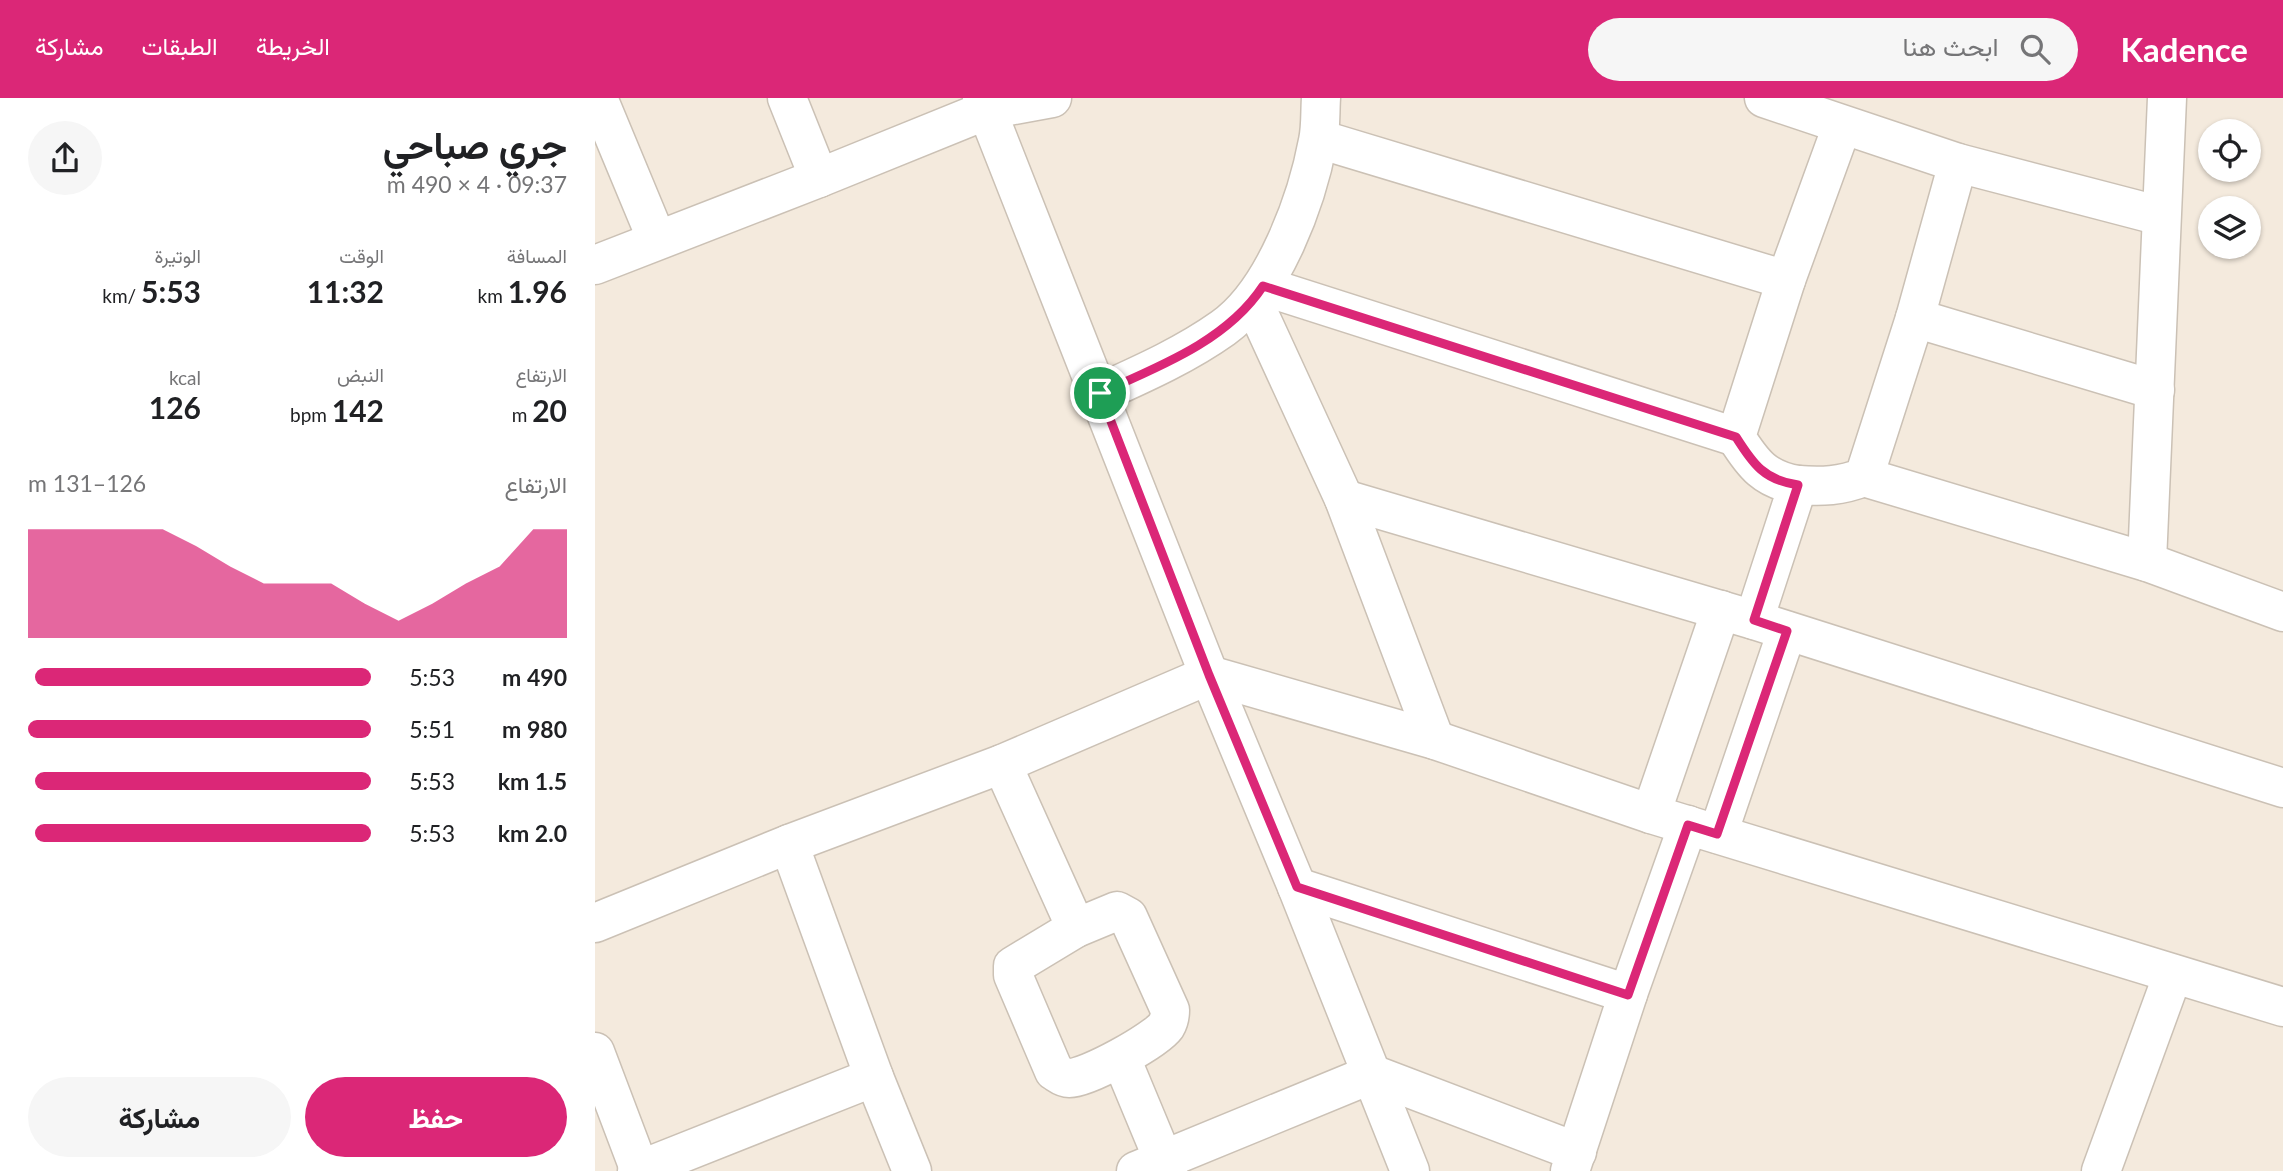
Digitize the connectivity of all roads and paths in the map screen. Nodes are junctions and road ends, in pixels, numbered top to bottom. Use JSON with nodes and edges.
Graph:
{"nodes":[{"id":1,"x":598,"y":98,"type":"edge"},
{"id":2,"x":787,"y":98,"type":"edge"},
{"id":3,"x":1052,"y":98,"type":"edge"},
{"id":4,"x":1321,"y":98,"type":"edge"},
{"id":5,"x":1764,"y":98,"type":"edge"},
{"id":6,"x":2167,"y":98,"type":"edge"},
{"id":7,"x":985,"y":104,"type":"edge"},
{"id":8,"x":1842,"y":126,"type":"junction"},
{"id":9,"x":1319,"y":139,"type":"junction"},
{"id":10,"x":1958,"y":163,"type":"junction"},
{"id":11,"x":819,"y":178,"type":"junction"},
{"id":12,"x":2161,"y":216,"type":"junction"},
{"id":13,"x":657,"y":240,"type":"junction"},
{"id":14,"x":595,"y":265,"type":"edge"},
{"id":15,"x":1786,"y":280,"type":"junction"},
{"id":16,"x":1258,"y":294,"type":"junction"},
{"id":17,"x":1915,"y":318,"type":"junction"},
{"id":18,"x":2155,"y":390,"type":"junction"},
{"id":19,"x":1100,"y":393,"type":"junction"},
{"id":20,"x":1736,"y":437,"type":"junction"},
{"id":21,"x":1864,"y":477,"type":"junction"},
{"id":22,"x":1798,"y":485,"type":"junction"},
{"id":23,"x":1343,"y":499,"type":"junction"},
{"id":24,"x":2147,"y":562,"type":"junction"},
{"id":25,"x":2283,"y":612,"type":"edge"},
{"id":26,"x":1754,"y":620,"type":"junction"},
{"id":27,"x":1209,"y":675,"type":"junction"},
{"id":28,"x":1435,"y":740,"type":"junction"},
{"id":29,"x":1002,"y":764,"type":"junction"},
{"id":30,"x":2283,"y":788,"type":"edge"},
{"id":31,"x":1650,"y":814,"type":"junction"},
{"id":32,"x":1703,"y":830,"type":"junction"},
{"id":33,"x":789,"y":844,"type":"junction"},
{"id":34,"x":1297,"y":887,"type":"junction"},
{"id":35,"x":595,"y":923,"type":"edge"},
{"id":36,"x":1076,"y":928,"type":"junction"},
{"id":37,"x":2173,"y":974,"type":"junction"},
{"id":38,"x":1628,"y":995,"type":"junction"},
{"id":39,"x":2283,"y":1007,"type":"edge"},
{"id":40,"x":595,"y":1052,"type":"edge"},
{"id":41,"x":1121,"y":1058,"type":"junction"},
{"id":42,"x":1371,"y":1074,"type":"junction"},
{"id":43,"x":874,"y":1077,"type":"junction"},
{"id":44,"x":1574,"y":1161,"type":"edge"},
{"id":45,"x":1155,"y":1168,"type":"edge"},
{"id":46,"x":639,"y":1171,"type":"edge"},
{"id":47,"x":912,"y":1171,"type":"edge"},
{"id":48,"x":1410,"y":1171,"type":"edge"},
{"id":49,"x":2101,"y":1171,"type":"edge"}],
"edges":[{"from":1,"to":13,"type":"street"},
{"from":2,"to":11,"type":"street"},
{"from":3,"to":7,"type":"street"},
{"from":4,"to":9,"type":"street"},
{"from":5,"to":8,"type":"street"},
{"from":6,"to":12,"type":"street"},
{"from":7,"to":11,"type":"street"},
{"from":7,"to":19,"type":"street"},
{"from":8,"to":10,"type":"street"},
{"from":8,"to":15,"type":"street"},
{"from":9,"to":15,"type":"street"},
{"from":9,"to":16,"type":"street"},
{"from":10,"to":12,"type":"street"},
{"from":10,"to":17,"type":"street"},
{"from":11,"to":13,"type":"street"},
{"from":12,"to":18,"type":"street"},
{"from":13,"to":14,"type":"street"},
{"from":15,"to":20,"type":"street"},
{"from":16,"to":19,"type":"street"},
{"from":16,"to":20,"type":"street"},
{"from":16,"to":23,"type":"street"},
{"from":17,"to":18,"type":"street"},
{"from":17,"to":21,"type":"street"},
{"from":18,"to":24,"type":"street"},
{"from":19,"to":27,"type":"street"},
{"from":20,"to":22,"type":"street"},
{"from":21,"to":22,"type":"street"},
{"from":21,"to":24,"type":"street"},
{"from":22,"to":26,"type":"street"},
{"from":23,"to":26,"type":"street"},
{"from":23,"to":28,"type":"street"},
{"from":24,"to":25,"type":"street"},
{"from":26,"to":30,"type":"street"},
{"from":26,"to":31,"type":"street"},
{"from":26,"to":32,"type":"street"},
{"from":27,"to":28,"type":"street"},
{"from":27,"to":29,"type":"street"},
{"from":27,"to":34,"type":"street"},
{"from":28,"to":31,"type":"street"},
{"from":29,"to":33,"type":"street"},
{"from":29,"to":36,"type":"street"},
{"from":31,"to":32,"type":"street"},
{"from":32,"to":37,"type":"street"},
{"from":32,"to":38,"type":"street"},
{"from":33,"to":35,"type":"street"},
{"from":33,"to":43,"type":"street"},
{"from":34,"to":38,"type":"street"},
{"from":34,"to":42,"type":"street"},
{"from":36,"to":41,"type":"street"},
{"from":36,"to":41,"type":"street"},
{"from":37,"to":39,"type":"street"},
{"from":37,"to":49,"type":"street"},
{"from":38,"to":44,"type":"street"},
{"from":40,"to":46,"type":"street"},
{"from":41,"to":45,"type":"street"},
{"from":42,"to":44,"type":"street"},
{"from":42,"to":45,"type":"street"},
{"from":42,"to":48,"type":"street"},
{"from":43,"to":46,"type":"street"},
{"from":43,"to":47,"type":"street"}]}
